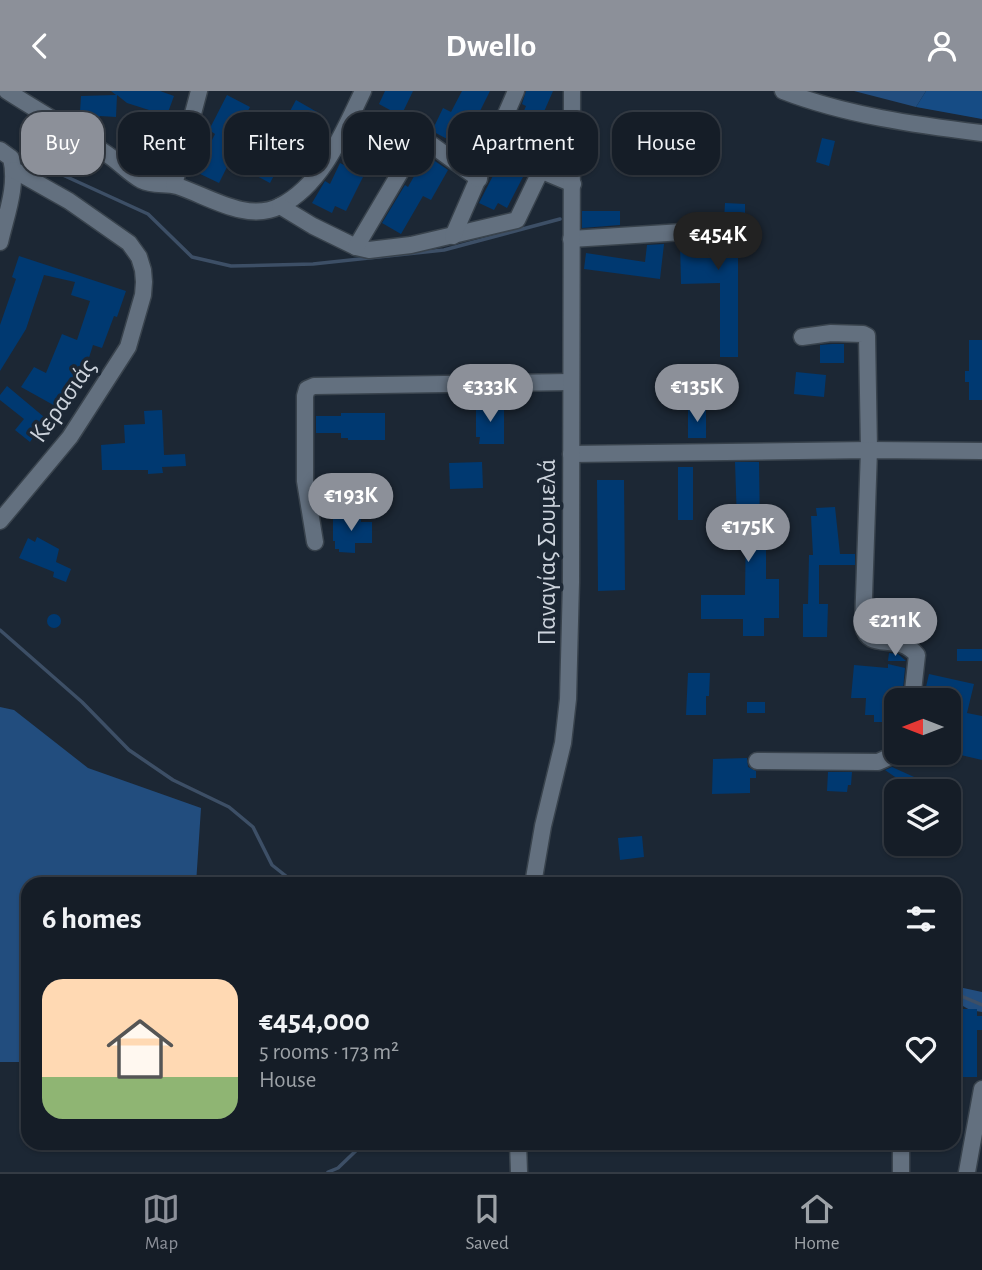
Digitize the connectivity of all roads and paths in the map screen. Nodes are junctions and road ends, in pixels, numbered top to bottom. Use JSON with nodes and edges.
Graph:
{"nodes":[{"id":1,"x":7,"y":91,"type":"edge"},
{"id":2,"x":199,"y":91,"type":"edge"},
{"id":3,"x":363,"y":91,"type":"edge"},
{"id":4,"x":516,"y":91,"type":"edge"},
{"id":5,"x":572,"y":91,"type":"edge"},
{"id":6,"x":783,"y":91,"type":"edge"},
{"id":7,"x":507,"y":112,"type":"edge"},
{"id":8,"x":982,"y":133,"type":"edge"},
{"id":9,"x":0,"y":150,"type":"edge"},
{"id":10,"x":14,"y":170,"type":"junction"},
{"id":11,"x":480,"y":175,"type":"edge"},
{"id":12,"x":539,"y":175,"type":"edge"},
{"id":13,"x":552,"y":175,"type":"edge"},
{"id":14,"x":479,"y":179,"type":"junction"},
{"id":15,"x":573,"y":184,"type":"junction"},
{"id":16,"x":174,"y":185,"type":"junction"},
{"id":17,"x":280,"y":206,"type":"junction"},
{"id":18,"x":683,"y":232,"type":"dead end"},
{"id":19,"x":453,"y":236,"type":"junction"},
{"id":20,"x":571,"y":239,"type":"junction"},
{"id":21,"x":0,"y":242,"type":"edge"},
{"id":22,"x":356,"y":247,"type":"junction"},
{"id":23,"x":803,"y":337,"type":"dead end"},
{"id":24,"x":570,"y":382,"type":"junction"},
{"id":25,"x":869,"y":450,"type":"junction"},
{"id":26,"x":982,"y":451,"type":"edge"},
{"id":27,"x":571,"y":454,"type":"junction"},
{"id":28,"x":0,"y":521,"type":"edge"},
{"id":29,"x":315,"y":543,"type":"dead end"},
{"id":30,"x":913,"y":688,"type":"edge"},
{"id":31,"x":884,"y":759,"type":"edge"},
{"id":32,"x":757,"y":761,"type":"dead end"},
{"id":33,"x":534,"y":877,"type":"edge"},
{"id":34,"x":982,"y":1089,"type":"edge"},
{"id":35,"x":518,"y":1150,"type":"edge"},
{"id":36,"x":901,"y":1150,"type":"edge"},
{"id":37,"x":519,"y":1172,"type":"edge"},
{"id":38,"x":901,"y":1172,"type":"edge"},
{"id":39,"x":967,"y":1172,"type":"edge"}],
"edges":[{"from":1,"to":16,"type":"street"},
{"from":2,"to":16,"type":"street"},
{"from":3,"to":17,"type":"street"},
{"from":4,"to":7,"type":"street"},
{"from":5,"to":15,"type":"street","name":"Παναγίας Σουμελά"},
{"from":6,"to":8,"type":"street"},
{"from":9,"to":10,"type":"street"},
{"from":10,"to":21,"type":"street"},
{"from":10,"to":28,"type":"street","name":"Κερασιάς"},
{"from":11,"to":14,"type":"street"},
{"from":12,"to":19,"type":"street"},
{"from":13,"to":15,"type":"street"},
{"from":14,"to":19,"type":"street"},
{"from":14,"to":22,"type":"street"},
{"from":15,"to":20,"type":"street","name":"Παναγίας Σουμελά"},
{"from":16,"to":17,"type":"street"},
{"from":17,"to":22,"type":"street"},
{"from":18,"to":20,"type":"street"},
{"from":19,"to":22,"type":"street"},
{"from":20,"to":24,"type":"street","name":"Παναγίας Σουμελά"},
{"from":23,"to":25,"type":"street"},
{"from":24,"to":27,"type":"street","name":"Παναγίας Σουμελά"},
{"from":24,"to":29,"type":"street"},
{"from":25,"to":26,"type":"street"},
{"from":25,"to":27,"type":"street"},
{"from":25,"to":30,"type":"street"},
{"from":27,"to":33,"type":"street","name":"Παναγίας Σουμελά"},
{"from":31,"to":32,"type":"street"},
{"from":34,"to":39,"type":"street"},
{"from":35,"to":37,"type":"street"},
{"from":36,"to":38,"type":"street"}]}
